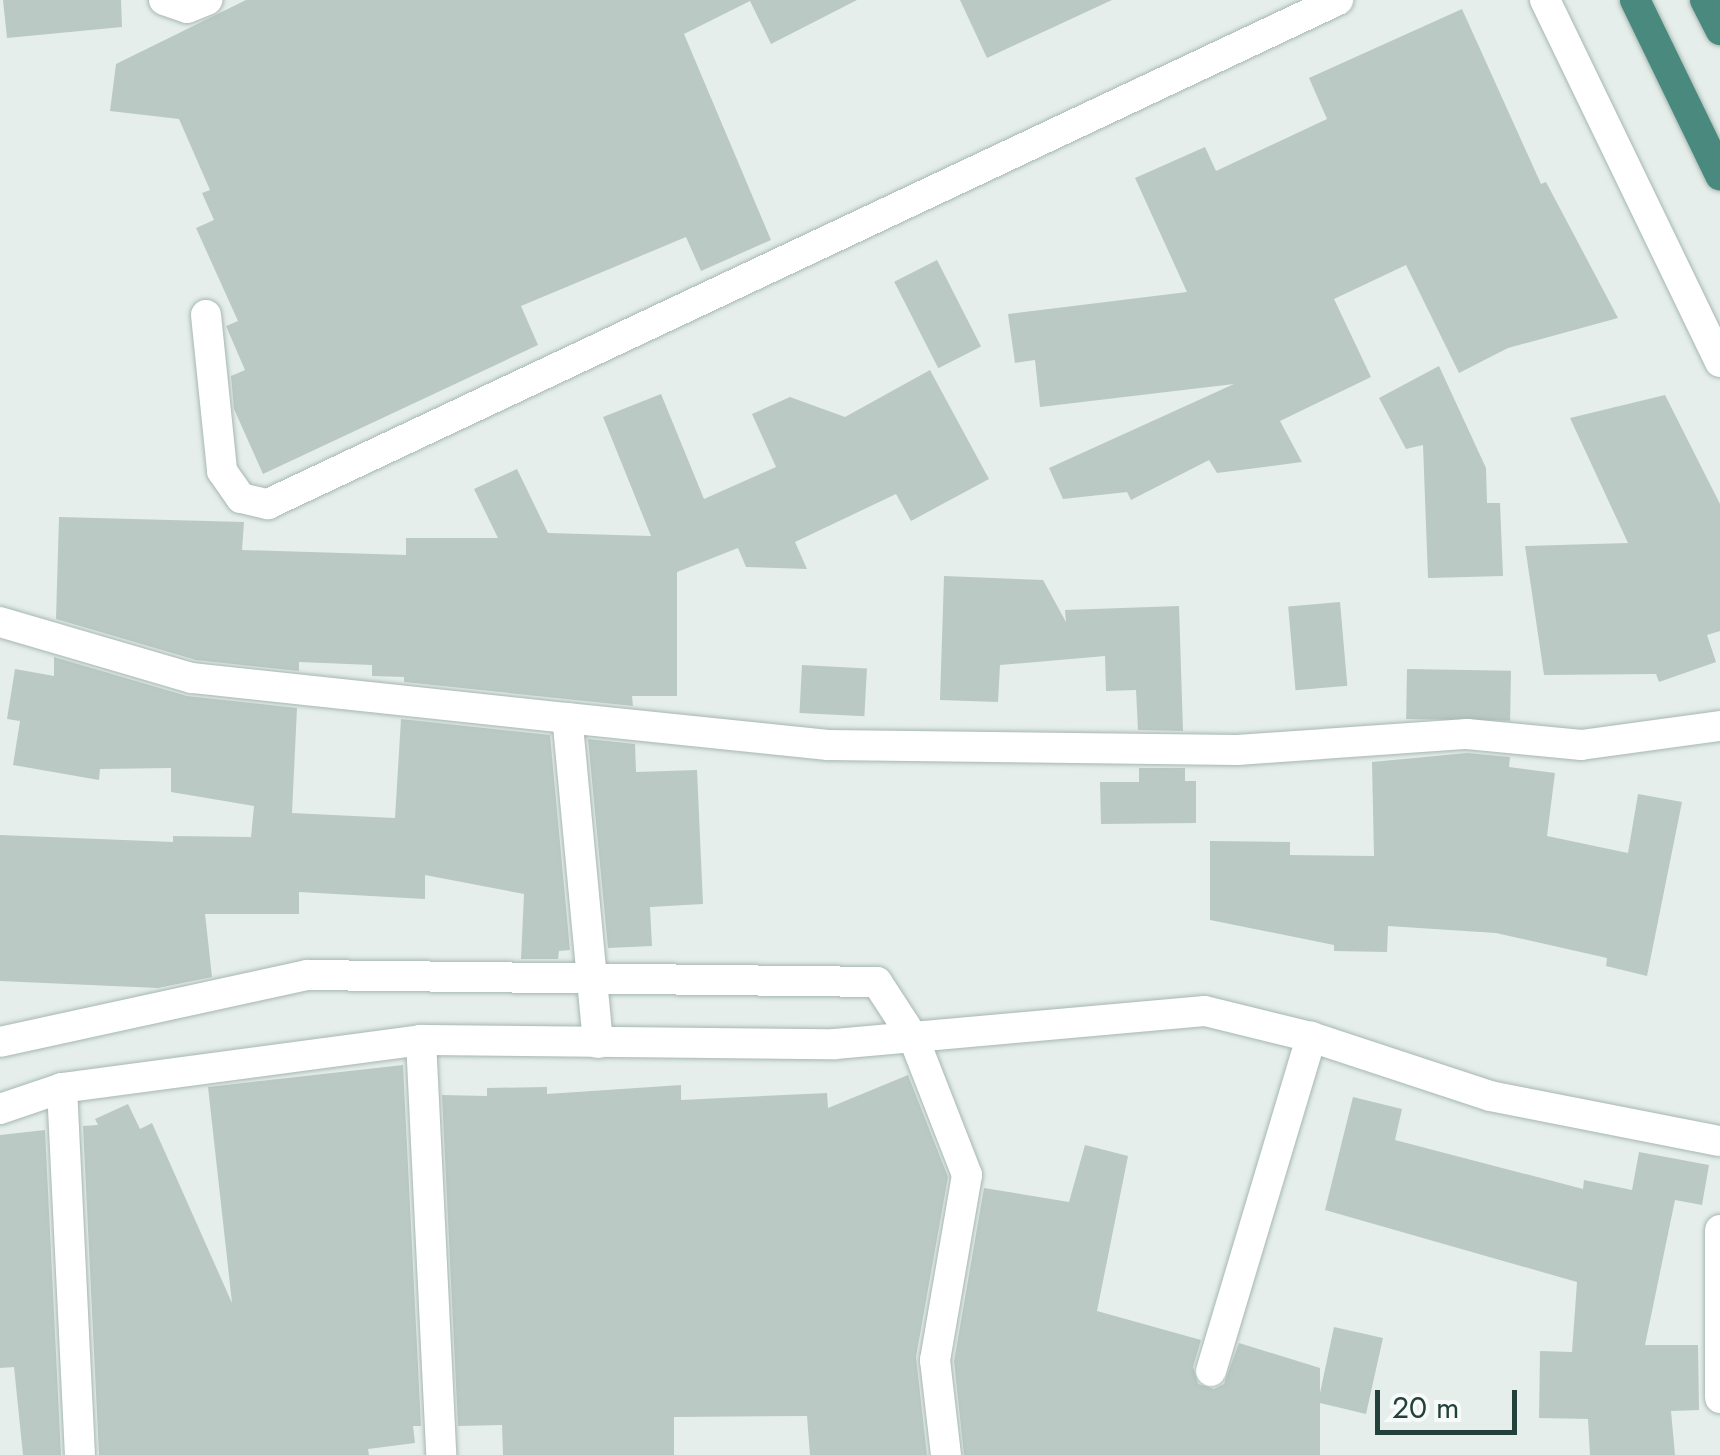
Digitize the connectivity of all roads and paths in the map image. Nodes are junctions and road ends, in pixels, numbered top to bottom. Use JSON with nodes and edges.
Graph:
{"nodes":[{"id":1,"x":164,"y":0,"type":"edge"},
{"id":2,"x":206,"y":0,"type":"edge"},
{"id":3,"x":1338,"y":0,"type":"edge"},
{"id":4,"x":1545,"y":0,"type":"edge"},
{"id":5,"x":1635,"y":0,"type":"edge"},
{"id":6,"x":1706,"y":0,"type":"edge"},
{"id":7,"x":1720,"y":30,"type":"edge"},
{"id":8,"x":1720,"y":175,"type":"edge"},
{"id":9,"x":206,"y":315,"type":"dead end"},
{"id":10,"x":1720,"y":362,"type":"edge"},
{"id":11,"x":0,"y":622,"type":"edge"},
{"id":12,"x":566,"y":718,"type":"junction"},
{"id":13,"x":1720,"y":726,"type":"edge"},
{"id":14,"x":591,"y":974,"type":"junction"},
{"id":15,"x":1312,"y":1037,"type":"junction"},
{"id":16,"x":914,"y":1039,"type":"junction"},
{"id":17,"x":421,"y":1040,"type":"junction"},
{"id":18,"x":0,"y":1042,"type":"edge"},
{"id":19,"x":598,"y":1043,"type":"junction"},
{"id":20,"x":62,"y":1088,"type":"junction"},
{"id":21,"x":0,"y":1109,"type":"edge"},
{"id":22,"x":1720,"y":1141,"type":"edge"},
{"id":23,"x":1720,"y":1230,"type":"edge"},
{"id":24,"x":1211,"y":1371,"type":"dead end"},
{"id":25,"x":1720,"y":1398,"type":"edge"},
{"id":26,"x":80,"y":1455,"type":"edge"},
{"id":27,"x":441,"y":1455,"type":"edge"},
{"id":28,"x":946,"y":1455,"type":"edge"}],
"edges":[{"from":1,"to":2,"type":"street"},
{"from":3,"to":9,"type":"street"},
{"from":4,"to":10,"type":"street"},
{"from":5,"to":8,"type":"highway"},
{"from":6,"to":7,"type":"highway"},
{"from":11,"to":12,"type":"street"},
{"from":12,"to":13,"type":"street"},
{"from":12,"to":14,"type":"street"},
{"from":14,"to":16,"type":"street"},
{"from":14,"to":18,"type":"street"},
{"from":14,"to":19,"type":"street"},
{"from":15,"to":16,"type":"street"},
{"from":15,"to":22,"type":"street"},
{"from":15,"to":24,"type":"street"},
{"from":16,"to":19,"type":"street"},
{"from":16,"to":28,"type":"street"},
{"from":17,"to":19,"type":"street"},
{"from":17,"to":20,"type":"street"},
{"from":17,"to":27,"type":"street"},
{"from":20,"to":21,"type":"street"},
{"from":20,"to":26,"type":"street"},
{"from":23,"to":25,"type":"street"}]}
